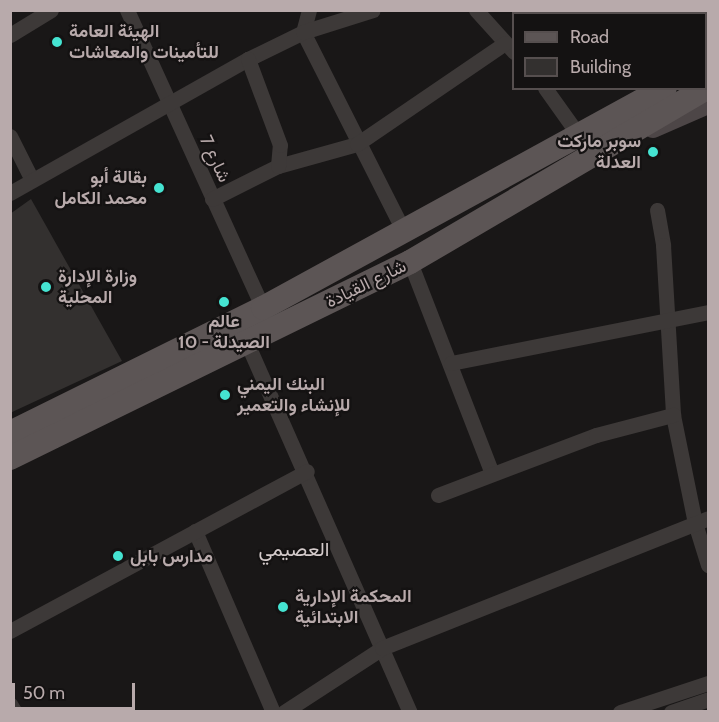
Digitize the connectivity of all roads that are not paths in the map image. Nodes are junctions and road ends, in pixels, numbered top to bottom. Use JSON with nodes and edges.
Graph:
{"nodes":[{"id":1,"x":51,"y":10,"type":"edge"},
{"id":2,"x":118,"y":10,"type":"edge"},
{"id":3,"x":127,"y":10,"type":"edge"},
{"id":4,"x":309,"y":10,"type":"edge"},
{"id":5,"x":373,"y":10,"type":"edge"},
{"id":6,"x":476,"y":10,"type":"edge"},
{"id":7,"x":132,"y":26,"type":"junction"},
{"id":8,"x":303,"y":32,"type":"junction"},
{"id":9,"x":10,"y":35,"type":"edge"},
{"id":10,"x":509,"y":48,"type":"edge"},
{"id":11,"x":248,"y":59,"type":"junction"},
{"id":12,"x":545,"y":90,"type":"edge"},
{"id":13,"x":653,"y":90,"type":"edge"},
{"id":14,"x":663,"y":90,"type":"edge"},
{"id":15,"x":701,"y":90,"type":"edge"},
{"id":16,"x":168,"y":103,"type":"junction"},
{"id":17,"x":708,"y":103,"type":"edge"},
{"id":18,"x":628,"y":123,"type":"junction"},
{"id":19,"x":10,"y":136,"type":"edge"},
{"id":20,"x":580,"y":137,"type":"junction"},
{"id":21,"x":357,"y":144,"type":"junction"},
{"id":22,"x":278,"y":166,"type":"junction"},
{"id":23,"x":32,"y":180,"type":"junction"},
{"id":24,"x":10,"y":193,"type":"edge"},
{"id":25,"x":212,"y":199,"type":"junction"},
{"id":26,"x":657,"y":210,"type":"dead end"},
{"id":27,"x":405,"y":232,"type":"junction"},
{"id":28,"x":410,"y":262,"type":"junction"},
{"id":29,"x":263,"y":308,"type":"junction"},
{"id":30,"x":708,"y":312,"type":"edge"},
{"id":31,"x":665,"y":320,"type":"junction"},
{"id":32,"x":247,"y":343,"type":"junction"},
{"id":33,"x":450,"y":363,"type":"junction"},
{"id":34,"x":673,"y":414,"type":"junction"},
{"id":35,"x":10,"y":433,"type":"edge"},
{"id":36,"x":10,"y":458,"type":"edge"},
{"id":37,"x":307,"y":471,"type":"junction"},
{"id":38,"x":492,"y":473,"type":"junction"},
{"id":39,"x":438,"y":495,"type":"dead end"},
{"id":40,"x":702,"y":521,"type":"edge"},
{"id":41,"x":195,"y":531,"type":"junction"},
{"id":42,"x":708,"y":565,"type":"edge"},
{"id":43,"x":10,"y":631,"type":"edge"},
{"id":44,"x":382,"y":648,"type":"junction"},
{"id":45,"x":708,"y":683,"type":"edge"},
{"id":46,"x":708,"y":699,"type":"edge"},
{"id":47,"x":10,"y":704,"type":"edge"},
{"id":48,"x":15,"y":711,"type":"edge"},
{"id":49,"x":273,"y":711,"type":"edge"},
{"id":50,"x":284,"y":711,"type":"edge"},
{"id":51,"x":410,"y":711,"type":"edge"},
{"id":52,"x":620,"y":711,"type":"edge"},
{"id":53,"x":671,"y":711,"type":"edge"}],
"edges":[{"from":1,"to":9,"type":"street"},
{"from":2,"to":7,"type":"street","name":"شارع 7"},
{"from":3,"to":7,"type":"street","name":"شارع 7"},
{"from":4,"to":8,"type":"street"},
{"from":5,"to":8,"type":"street"},
{"from":6,"to":10,"type":"street"},
{"from":7,"to":16,"type":"street","name":"شارع 7"},
{"from":8,"to":11,"type":"street"},
{"from":8,"to":21,"type":"street"},
{"from":10,"to":21,"type":"street"},
{"from":11,"to":16,"type":"street"},
{"from":11,"to":22,"type":"street"},
{"from":12,"to":20,"type":"street"},
{"from":13,"to":18,"type":"street"},
{"from":14,"to":18,"type":"main road","name":"شارع القيادة"},
{"from":15,"to":18,"type":"main road","name":"شارع القيادة"},
{"from":16,"to":23,"type":"street"},
{"from":16,"to":25,"type":"street","name":"شارع 7"},
{"from":17,"to":18,"type":"street"},
{"from":18,"to":20,"type":"main road","name":"شارع القيادة"},
{"from":18,"to":28,"type":"main road","name":"شارع القيادة"},
{"from":19,"to":23,"type":"street"},
{"from":20,"to":27,"type":"main road","name":"شارع القيادة"},
{"from":21,"to":22,"type":"street"},
{"from":21,"to":27,"type":"street"},
{"from":22,"to":25,"type":"street"},
{"from":23,"to":24,"type":"street"},
{"from":25,"to":29,"type":"street","name":"شارع 7"},
{"from":26,"to":31,"type":"street"},
{"from":27,"to":29,"type":"main road","name":"شارع القيادة"},
{"from":28,"to":32,"type":"main road","name":"شارع القيادة"},
{"from":28,"to":33,"type":"street"},
{"from":29,"to":35,"type":"main road","name":"شارع القيادة"},
{"from":30,"to":31,"type":"street"},
{"from":31,"to":33,"type":"street"},
{"from":31,"to":34,"type":"street"},
{"from":32,"to":36,"type":"main road","name":"شارع القيادة"},
{"from":32,"to":37,"type":"street"},
{"from":33,"to":38,"type":"street"},
{"from":34,"to":38,"type":"street"},
{"from":34,"to":40,"type":"street"},
{"from":37,"to":41,"type":"street"},
{"from":37,"to":44,"type":"street"},
{"from":38,"to":39,"type":"street"},
{"from":40,"to":42,"type":"street"},
{"from":40,"to":44,"type":"street"},
{"from":41,"to":43,"type":"street"},
{"from":41,"to":49,"type":"street"},
{"from":44,"to":50,"type":"street"},
{"from":44,"to":51,"type":"street"},
{"from":45,"to":52,"type":"street"},
{"from":46,"to":53,"type":"street"},
{"from":47,"to":48,"type":"street"}]}
